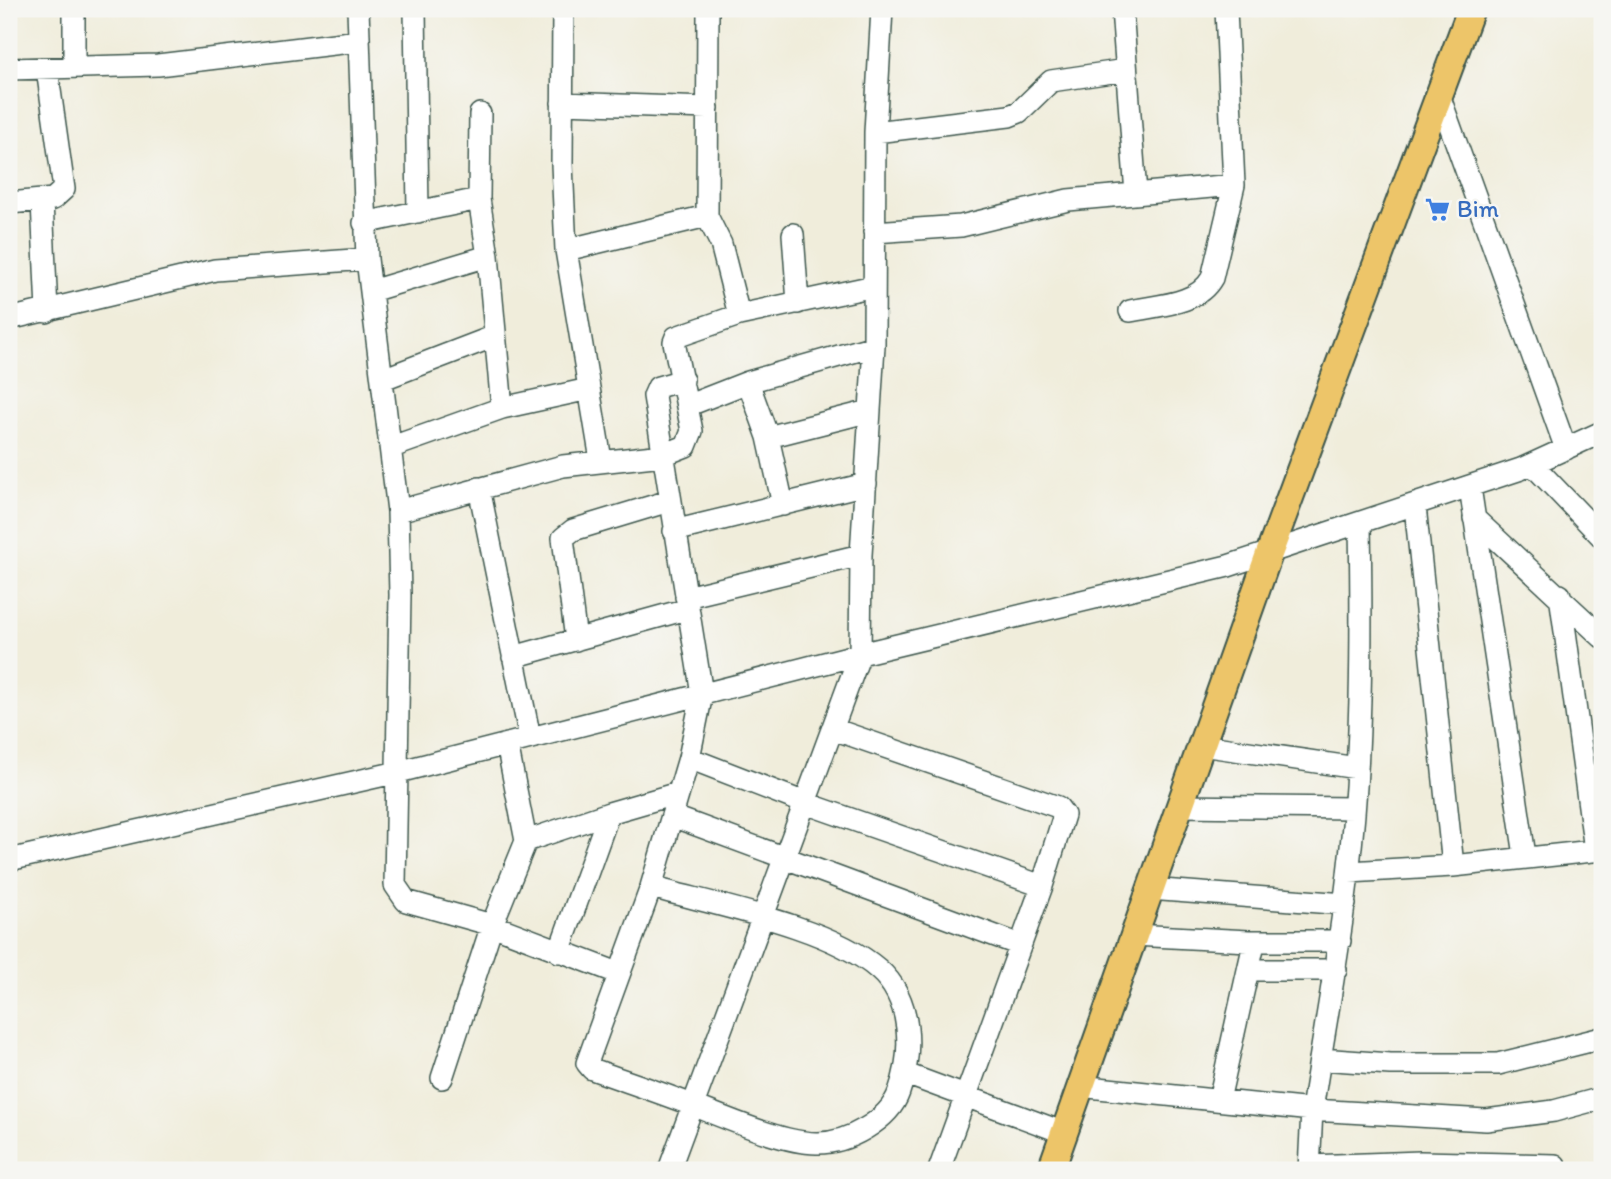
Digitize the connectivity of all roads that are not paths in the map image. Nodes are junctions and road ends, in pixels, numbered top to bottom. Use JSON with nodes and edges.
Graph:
{"nodes":[{"id":1,"x":74,"y":9,"type":"edge"},
{"id":2,"x":358,"y":9,"type":"edge"},
{"id":3,"x":415,"y":9,"type":"edge"},
{"id":4,"x":563,"y":9,"type":"edge"},
{"id":5,"x":708,"y":9,"type":"edge"},
{"id":6,"x":883,"y":9,"type":"edge"},
{"id":7,"x":1122,"y":9,"type":"edge"},
{"id":8,"x":1226,"y":9,"type":"edge"},
{"id":9,"x":1471,"y":9,"type":"edge"},
{"id":10,"x":359,"y":41,"type":"junction"},
{"id":11,"x":74,"y":67,"type":"junction"},
{"id":12,"x":9,"y":69,"type":"edge"},
{"id":13,"x":47,"y":69,"type":"junction"},
{"id":14,"x":1125,"y":70,"type":"junction"},
{"id":15,"x":1439,"y":95,"type":"junction"},
{"id":16,"x":562,"y":103,"type":"junction"},
{"id":17,"x":708,"y":108,"type":"junction"},
{"id":18,"x":480,"y":114,"type":"dead end"},
{"id":19,"x":875,"y":132,"type":"junction"},
{"id":20,"x":1234,"y":184,"type":"junction"},
{"id":21,"x":1136,"y":194,"type":"junction"},
{"id":22,"x":479,"y":199,"type":"junction"},
{"id":23,"x":42,"y":201,"type":"junction"},
{"id":24,"x":9,"y":203,"type":"edge"},
{"id":25,"x":418,"y":212,"type":"junction"},
{"id":26,"x":707,"y":216,"type":"junction"},
{"id":27,"x":364,"y":223,"type":"junction"},
{"id":28,"x":874,"y":232,"type":"junction"},
{"id":29,"x":793,"y":234,"type":"dead end"},
{"id":30,"x":566,"y":250,"type":"junction"},
{"id":31,"x":488,"y":256,"type":"junction"},
{"id":32,"x":367,"y":259,"type":"junction"},
{"id":33,"x":874,"y":286,"type":"junction"},
{"id":34,"x":372,"y":291,"type":"junction"},
{"id":35,"x":798,"y":303,"type":"junction"},
{"id":36,"x":1130,"y":311,"type":"dead end"},
{"id":37,"x":47,"y":312,"type":"junction"},
{"id":38,"x":739,"y":315,"type":"junction"},
{"id":39,"x":9,"y":319,"type":"edge"},
{"id":40,"x":495,"y":336,"type":"junction"},
{"id":41,"x":874,"y":346,"type":"junction"},
{"id":42,"x":383,"y":379,"type":"junction"},
{"id":43,"x":683,"y":380,"type":"junction"},
{"id":44,"x":748,"y":382,"type":"junction"},
{"id":45,"x":589,"y":389,"type":"junction"},
{"id":46,"x":689,"y":405,"type":"junction"},
{"id":47,"x":502,"y":408,"type":"junction"},
{"id":48,"x":870,"y":411,"type":"junction"},
{"id":49,"x":1602,"y":432,"type":"edge"},
{"id":50,"x":768,"y":437,"type":"junction"},
{"id":51,"x":392,"y":447,"type":"junction"},
{"id":52,"x":1566,"y":449,"type":"junction"},
{"id":53,"x":663,"y":455,"type":"junction"},
{"id":54,"x":601,"y":460,"type":"junction"},
{"id":55,"x":1532,"y":464,"type":"junction"},
{"id":56,"x":866,"y":484,"type":"junction"},
{"id":57,"x":1470,"y":487,"type":"junction"},
{"id":58,"x":479,"y":488,"type":"junction"},
{"id":59,"x":670,"y":501,"type":"junction"},
{"id":60,"x":783,"y":505,"type":"junction"},
{"id":61,"x":1415,"y":506,"type":"junction"},
{"id":62,"x":398,"y":511,"type":"junction"},
{"id":63,"x":1474,"y":517,"type":"junction"},
{"id":64,"x":1360,"y":524,"type":"junction"},
{"id":65,"x":674,"y":531,"type":"junction"},
{"id":66,"x":1602,"y":537,"type":"edge"},
{"id":67,"x":1269,"y":554,"type":"junction"},
{"id":68,"x":861,"y":555,"type":"junction"},
{"id":69,"x":1560,"y":595,"type":"junction"},
{"id":70,"x":687,"y":603,"type":"junction"},
{"id":71,"x":1602,"y":637,"type":"edge"},
{"id":72,"x":576,"y":640,"type":"junction"},
{"id":73,"x":860,"y":654,"type":"junction"},
{"id":74,"x":513,"y":657,"type":"junction"},
{"id":75,"x":702,"y":694,"type":"junction"},
{"id":76,"x":833,"y":729,"type":"junction"},
{"id":77,"x":530,"y":738,"type":"junction"},
{"id":78,"x":507,"y":744,"type":"junction"},
{"id":79,"x":1201,"y":745,"type":"junction"},
{"id":80,"x":689,"y":758,"type":"junction"},
{"id":81,"x":1357,"y":768,"type":"junction"},
{"id":82,"x":398,"y":772,"type":"junction"},
{"id":83,"x":678,"y":793,"type":"junction"},
{"id":84,"x":805,"y":803,"type":"junction"},
{"id":85,"x":1179,"y":806,"type":"junction"},
{"id":86,"x":1354,"y":808,"type":"junction"},
{"id":87,"x":608,"y":813,"type":"junction"},
{"id":88,"x":672,"y":816,"type":"junction"},
{"id":89,"x":526,"y":841,"type":"junction"},
{"id":90,"x":1599,"y":850,"type":"edge"},
{"id":91,"x":1525,"y":856,"type":"junction"},
{"id":92,"x":784,"y":859,"type":"junction"},
{"id":93,"x":9,"y":860,"type":"edge"},
{"id":94,"x":1453,"y":866,"type":"junction"},
{"id":95,"x":1349,"y":872,"type":"junction"},
{"id":96,"x":1042,"y":886,"type":"junction"},
{"id":97,"x":651,"y":887,"type":"junction"},
{"id":98,"x":1149,"y":889,"type":"junction"},
{"id":99,"x":1345,"y":904,"type":"junction"},
{"id":100,"x":763,"y":918,"type":"junction"},
{"id":101,"x":492,"y":925,"type":"junction"},
{"id":102,"x":1133,"y":935,"type":"junction"},
{"id":103,"x":1250,"y":941,"type":"junction"},
{"id":104,"x":1340,"y":941,"type":"junction"},
{"id":105,"x":1020,"y":945,"type":"junction"},
{"id":106,"x":559,"y":952,"type":"junction"},
{"id":107,"x":1248,"y":970,"type":"junction"},
{"id":108,"x":1336,"y":970,"type":"junction"},
{"id":109,"x":618,"y":973,"type":"junction"},
{"id":110,"x":1602,"y":1038,"type":"edge"},
{"id":111,"x":1320,"y":1059,"type":"junction"},
{"id":112,"x":906,"y":1074,"type":"junction"},
{"id":113,"x":442,"y":1077,"type":"dead end"},
{"id":114,"x":1079,"y":1086,"type":"junction"},
{"id":115,"x":966,"y":1095,"type":"junction"},
{"id":116,"x":1602,"y":1098,"type":"edge"},
{"id":117,"x":1219,"y":1100,"type":"junction"},
{"id":118,"x":693,"y":1105,"type":"junction"},
{"id":119,"x":1312,"y":1110,"type":"junction"},
{"id":120,"x":1062,"y":1132,"type":"junction"},
{"id":121,"x":1555,"y":1165,"type":"dead end"},
{"id":122,"x":1309,"y":1168,"type":"edge"},
{"id":123,"x":669,"y":1170,"type":"edge"},
{"id":124,"x":939,"y":1170,"type":"edge"},
{"id":125,"x":1051,"y":1170,"type":"edge"}],
"edges":[{"from":1,"to":11,"type":"street"},
{"from":2,"to":10,"type":"street"},
{"from":3,"to":25,"type":"street"},
{"from":4,"to":16,"type":"street"},
{"from":5,"to":17,"type":"street"},
{"from":6,"to":19,"type":"street"},
{"from":7,"to":14,"type":"street"},
{"from":8,"to":20,"type":"street"},
{"from":9,"to":15,"type":"main road"},
{"from":10,"to":11,"type":"street"},
{"from":10,"to":27,"type":"street"},
{"from":11,"to":13,"type":"street"},
{"from":12,"to":13,"type":"street"},
{"from":13,"to":23,"type":"street"},
{"from":14,"to":19,"type":"street"},
{"from":14,"to":21,"type":"street"},
{"from":15,"to":52,"type":"street"},
{"from":15,"to":67,"type":"main road"},
{"from":16,"to":17,"type":"street"},
{"from":16,"to":30,"type":"street"},
{"from":17,"to":26,"type":"street"},
{"from":18,"to":22,"type":"street"},
{"from":19,"to":28,"type":"street"},
{"from":20,"to":21,"type":"street"},
{"from":20,"to":36,"type":"street"},
{"from":21,"to":28,"type":"street"},
{"from":22,"to":25,"type":"street"},
{"from":22,"to":31,"type":"street"},
{"from":23,"to":24,"type":"street"},
{"from":23,"to":37,"type":"street"},
{"from":25,"to":27,"type":"street"},
{"from":26,"to":30,"type":"street"},
{"from":26,"to":38,"type":"street"},
{"from":27,"to":32,"type":"street"},
{"from":28,"to":33,"type":"street"},
{"from":29,"to":35,"type":"street"},
{"from":30,"to":45,"type":"street"},
{"from":31,"to":34,"type":"street"},
{"from":31,"to":40,"type":"street"},
{"from":32,"to":34,"type":"street"},
{"from":32,"to":37,"type":"street"},
{"from":33,"to":35,"type":"street"},
{"from":33,"to":41,"type":"street"},
{"from":34,"to":42,"type":"street"},
{"from":35,"to":38,"type":"street"},
{"from":37,"to":39,"type":"street"},
{"from":38,"to":43,"type":"street"},
{"from":40,"to":42,"type":"street"},
{"from":40,"to":47,"type":"street"},
{"from":41,"to":44,"type":"street"},
{"from":41,"to":48,"type":"street"},
{"from":42,"to":51,"type":"street"},
{"from":43,"to":46,"type":"street"},
{"from":43,"to":53,"type":"street"},
{"from":44,"to":46,"type":"street"},
{"from":44,"to":50,"type":"street"},
{"from":45,"to":47,"type":"street"},
{"from":45,"to":54,"type":"street"},
{"from":46,"to":53,"type":"street"},
{"from":47,"to":51,"type":"street"},
{"from":48,"to":50,"type":"street"},
{"from":48,"to":56,"type":"street"},
{"from":49,"to":52,"type":"street"},
{"from":50,"to":60,"type":"street"},
{"from":51,"to":62,"type":"street"},
{"from":52,"to":55,"type":"street"},
{"from":53,"to":54,"type":"street"},
{"from":53,"to":59,"type":"street"},
{"from":54,"to":58,"type":"street"},
{"from":55,"to":57,"type":"street"},
{"from":55,"to":66,"type":"street"},
{"from":56,"to":60,"type":"street"},
{"from":56,"to":68,"type":"street"},
{"from":57,"to":61,"type":"street"},
{"from":57,"to":63,"type":"street"},
{"from":58,"to":62,"type":"street"},
{"from":58,"to":74,"type":"street"},
{"from":59,"to":65,"type":"street"},
{"from":59,"to":72,"type":"street"},
{"from":60,"to":65,"type":"street"},
{"from":61,"to":64,"type":"street"},
{"from":61,"to":94,"type":"street"},
{"from":62,"to":82,"type":"street"},
{"from":63,"to":69,"type":"street"},
{"from":63,"to":91,"type":"street"},
{"from":64,"to":67,"type":"street"},
{"from":64,"to":81,"type":"street"},
{"from":65,"to":70,"type":"street"},
{"from":67,"to":73,"type":"street"},
{"from":67,"to":79,"type":"main road"},
{"from":68,"to":70,"type":"street"},
{"from":68,"to":73,"type":"street"},
{"from":69,"to":71,"type":"street"},
{"from":69,"to":90,"type":"street"},
{"from":70,"to":72,"type":"street"},
{"from":70,"to":75,"type":"street"},
{"from":72,"to":74,"type":"street"},
{"from":73,"to":75,"type":"street"},
{"from":73,"to":76,"type":"street"},
{"from":74,"to":77,"type":"street"},
{"from":75,"to":77,"type":"street"},
{"from":75,"to":80,"type":"street"},
{"from":76,"to":84,"type":"street"},
{"from":76,"to":96,"type":"street"},
{"from":77,"to":78,"type":"street"},
{"from":78,"to":82,"type":"street"},
{"from":78,"to":89,"type":"street"},
{"from":79,"to":81,"type":"street"},
{"from":79,"to":85,"type":"main road"},
{"from":80,"to":83,"type":"street"},
{"from":80,"to":84,"type":"street"},
{"from":81,"to":86,"type":"street"},
{"from":82,"to":93,"type":"street"},
{"from":82,"to":101,"type":"street"},
{"from":83,"to":87,"type":"street"},
{"from":83,"to":88,"type":"street"},
{"from":84,"to":92,"type":"street"},
{"from":84,"to":96,"type":"street"},
{"from":85,"to":86,"type":"street"},
{"from":85,"to":98,"type":"main road"},
{"from":86,"to":95,"type":"street"},
{"from":87,"to":89,"type":"street"},
{"from":87,"to":106,"type":"street"},
{"from":88,"to":92,"type":"street"},
{"from":88,"to":97,"type":"street"},
{"from":89,"to":101,"type":"street"},
{"from":90,"to":91,"type":"street"},
{"from":91,"to":94,"type":"street"},
{"from":92,"to":100,"type":"street"},
{"from":92,"to":105,"type":"street"},
{"from":94,"to":95,"type":"street"},
{"from":95,"to":99,"type":"street"},
{"from":96,"to":105,"type":"street"},
{"from":97,"to":100,"type":"street"},
{"from":97,"to":109,"type":"street"},
{"from":98,"to":99,"type":"street"},
{"from":98,"to":102,"type":"main road"},
{"from":99,"to":104,"type":"street"},
{"from":100,"to":112,"type":"street"},
{"from":100,"to":118,"type":"street"},
{"from":101,"to":106,"type":"street"},
{"from":101,"to":113,"type":"street"},
{"from":102,"to":103,"type":"street"},
{"from":102,"to":114,"type":"main road"},
{"from":103,"to":104,"type":"street"},
{"from":103,"to":107,"type":"street"},
{"from":104,"to":108,"type":"street"},
{"from":105,"to":115,"type":"street"},
{"from":106,"to":109,"type":"street"},
{"from":107,"to":108,"type":"street"},
{"from":107,"to":117,"type":"street"},
{"from":108,"to":111,"type":"street"},
{"from":109,"to":118,"type":"street"},
{"from":110,"to":111,"type":"street"},
{"from":111,"to":119,"type":"street"},
{"from":112,"to":115,"type":"street"},
{"from":112,"to":118,"type":"street"},
{"from":114,"to":117,"type":"street"},
{"from":114,"to":120,"type":"main road"},
{"from":115,"to":120,"type":"street"},
{"from":115,"to":124,"type":"street"},
{"from":116,"to":119,"type":"street"},
{"from":117,"to":119,"type":"street"},
{"from":118,"to":123,"type":"street"},
{"from":119,"to":122,"type":"street"},
{"from":120,"to":125,"type":"main road"},
{"from":121,"to":122,"type":"street"}]}
